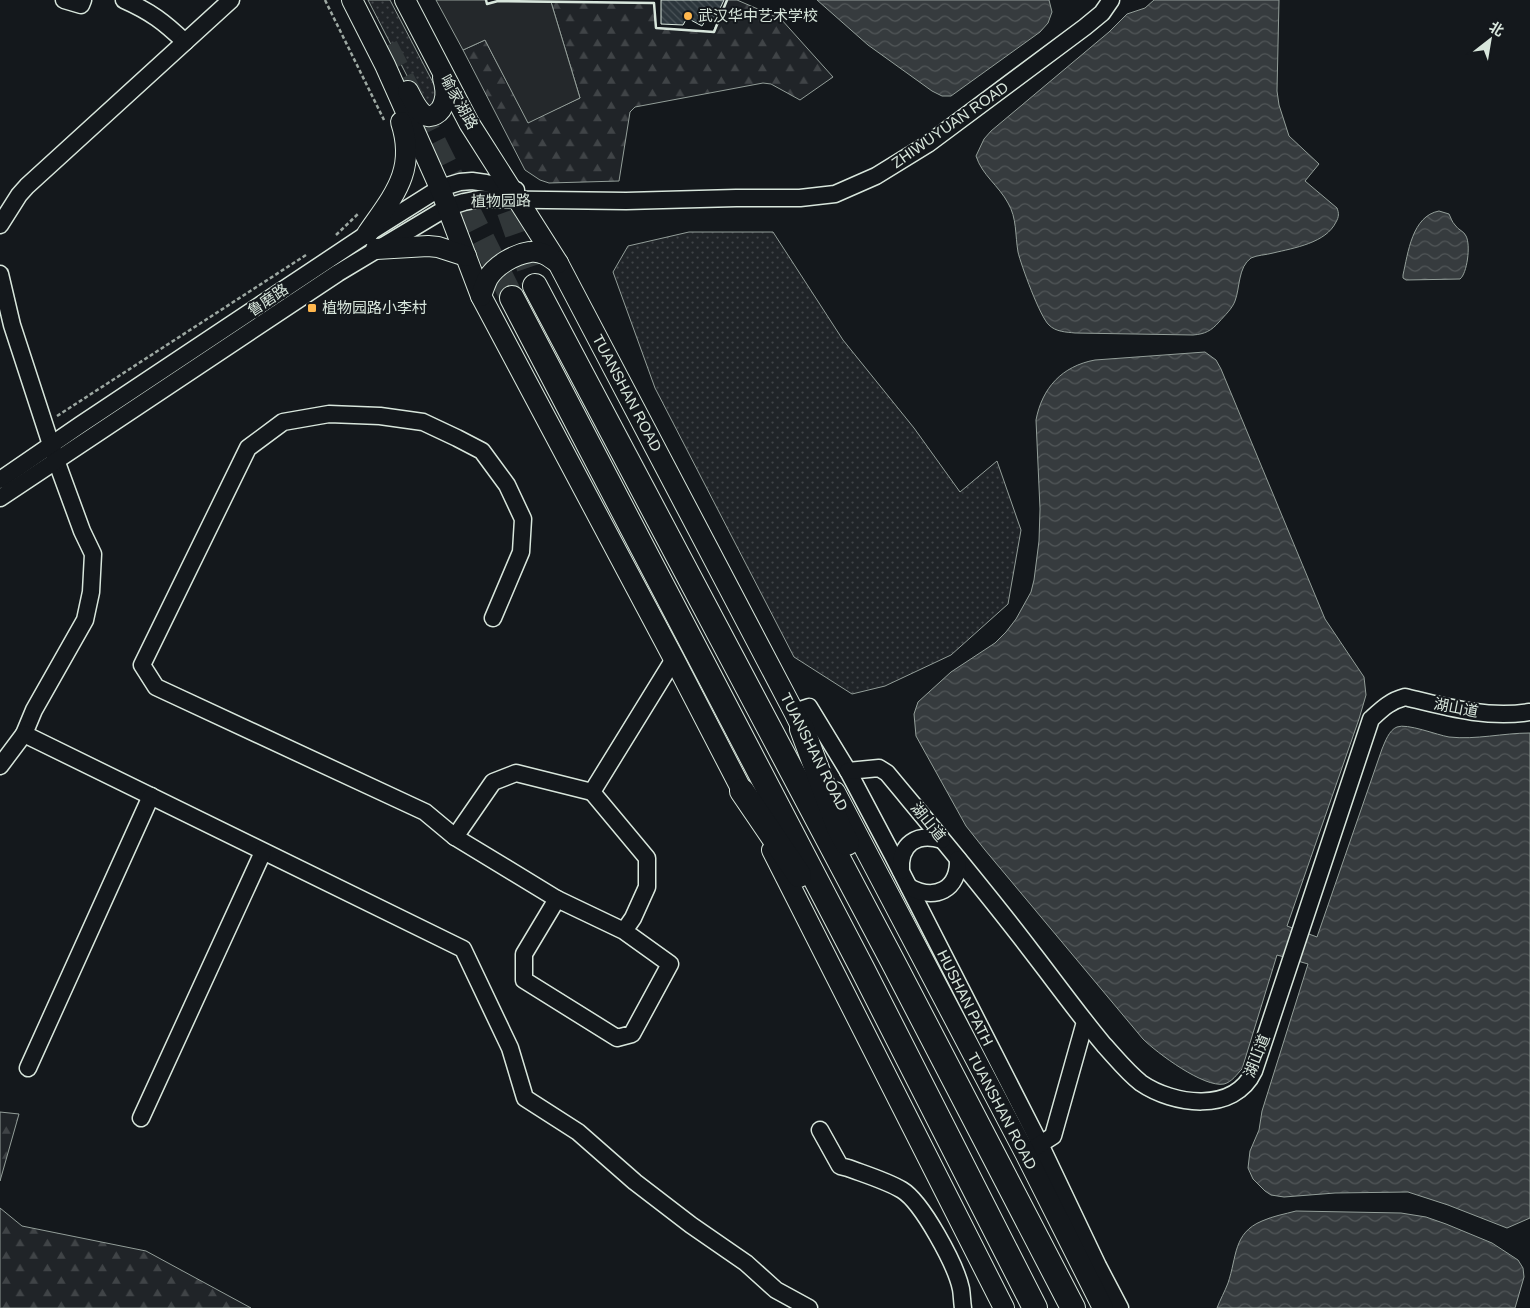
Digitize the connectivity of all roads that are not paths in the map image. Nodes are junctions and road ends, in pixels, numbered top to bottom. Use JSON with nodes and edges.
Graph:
{"nodes":[{"id":1,"x":64,"y":0,"type":"edge"},
{"id":2,"x":83,"y":0,"type":"edge"},
{"id":3,"x":124,"y":0,"type":"edge"},
{"id":4,"x":231,"y":0,"type":"edge"},
{"id":5,"x":352,"y":0,"type":"edge"},
{"id":6,"x":405,"y":0,"type":"edge"},
{"id":7,"x":1111,"y":0,"type":"edge"},
{"id":8,"x":185,"y":42,"type":"junction"},
{"id":9,"x":385,"y":65,"type":"junction"},
{"id":10,"x":442,"y":71,"type":"junction"},
{"id":11,"x":440,"y":188,"type":"junction"},
{"id":12,"x":515,"y":194,"type":"junction"},
{"id":13,"x":555,"y":200,"type":"joint"},
{"id":14,"x":448,"y":207,"type":"junction"},
{"id":15,"x":0,"y":225,"type":"edge"},
{"id":16,"x":372,"y":242,"type":"junction"},
{"id":17,"x":466,"y":256,"type":"junction"},
{"id":18,"x":558,"y":263,"type":"junction"},
{"id":19,"x":0,"y":274,"type":"edge"},
{"id":20,"x":535,"y":286,"type":"tunnel mouth"},
{"id":21,"x":481,"y":296,"type":"junction"},
{"id":22,"x":512,"y":298,"type":"tunnel mouth"},
{"id":23,"x":54,"y":453,"type":"junction"},
{"id":24,"x":0,"y":480,"type":"edge"},
{"id":25,"x":0,"y":498,"type":"edge"},
{"id":26,"x":493,"y":618,"type":"dead end"},
{"id":27,"x":674,"y":659,"type":"junction"},
{"id":28,"x":1530,"y":712,"type":"edge"},
{"id":29,"x":798,"y":721,"type":"junction"},
{"id":30,"x":24,"y":734,"type":"junction"},
{"id":31,"x":0,"y":766,"type":"edge"},
{"id":32,"x":848,"y":771,"type":"junction"},
{"id":33,"x":742,"y":791,"type":"junction"},
{"id":34,"x":592,"y":792,"type":"junction"},
{"id":35,"x":151,"y":796,"type":"junction"},
{"id":36,"x":455,"y":837,"type":"junction"},
{"id":37,"x":942,"y":840,"type":"junction"},
{"id":38,"x":263,"y":852,"type":"junction"},
{"id":39,"x":958,"y":859,"type":"junction"},
{"id":40,"x":901,"y":871,"type":"junction"},
{"id":41,"x":909,"y":887,"type":"junction"},
{"id":42,"x":557,"y":899,"type":"junction"},
{"id":43,"x":624,"y":930,"type":"junction"},
{"id":44,"x":892,"y":960,"type":"junction"},
{"id":45,"x":862,"y":968,"type":"junction"},
{"id":46,"x":1085,"y":1022,"type":"junction"},
{"id":47,"x":28,"y":1068,"type":"dead end"},
{"id":48,"x":141,"y":1118,"type":"dead end"},
{"id":49,"x":820,"y":1130,"type":"dead end"},
{"id":50,"x":1032,"y":1149,"type":"junction"},
{"id":51,"x":809,"y":1308,"type":"edge"},
{"id":52,"x":963,"y":1308,"type":"edge"},
{"id":53,"x":1004,"y":1308,"type":"edge"},
{"id":54,"x":1035,"y":1308,"type":"edge"},
{"id":55,"x":1073,"y":1308,"type":"edge"},
{"id":56,"x":1103,"y":1308,"type":"edge"},
{"id":57,"x":1120,"y":1308,"type":"edge"}],
"edges":[{"from":1,"to":2,"type":"street"},
{"from":3,"to":8,"type":"street"},
{"from":4,"to":8,"type":"street"},
{"from":5,"to":9,"type":"main road"},
{"from":6,"to":10,"type":"main road","name":"喻家湖路"},
{"from":7,"to":13,"type":"street","name":"ZHIWUYUAN ROAD"},
{"from":8,"to":15,"type":"street"},
{"from":9,"to":10,"type":"main road"},
{"from":9,"to":11,"type":"main road"},
{"from":9,"to":16,"type":"main road"},
{"from":10,"to":12,"type":"main road","name":"喻家湖路"},
{"from":11,"to":12,"type":"street","name":"鲁磨路"},
{"from":11,"to":14,"type":"main road"},
{"from":11,"to":16,"type":"street","name":"鲁磨路"},
{"from":12,"to":13,"type":"street","name":"植物园路"},
{"from":12,"to":14,"type":"street","name":"植物园路"},
{"from":12,"to":18,"type":"main road","name":"TUANSHAN ROAD"},
{"from":14,"to":16,"type":"street","name":"鲁磨路"},
{"from":14,"to":17,"type":"main road"},
{"from":16,"to":17,"type":"main road"},
{"from":16,"to":23,"type":"street","name":"鲁磨路"},
{"from":17,"to":21,"type":"main road"},
{"from":18,"to":21,"type":"main road"},
{"from":18,"to":29,"type":"main road","name":"TUANSHAN ROAD"},
{"from":19,"to":23,"type":"street"},
{"from":20,"to":44,"type":"highway","name":"TUANSHAN ROAD"},
{"from":21,"to":27,"type":"main road"},
{"from":22,"to":45,"type":"highway"},
{"from":23,"to":24,"type":"street","name":"鲁磨路"},
{"from":23,"to":25,"type":"street","name":"鲁磨路"},
{"from":23,"to":30,"type":"street"},
{"from":26,"to":36,"type":"street"},
{"from":27,"to":33,"type":"main road"},
{"from":27,"to":34,"type":"street"},
{"from":28,"to":46,"type":"street","name":"湖山道"},
{"from":29,"to":32,"type":"street","name":"HUSHAN PATH"},
{"from":29,"to":44,"type":"highway"},
{"from":29,"to":50,"type":"main road","name":"TUANSHAN ROAD"},
{"from":30,"to":31,"type":"street"},
{"from":30,"to":35,"type":"street"},
{"from":32,"to":37,"type":"street","name":"湖山道"},
{"from":32,"to":40,"type":"street","name":"HUSHAN PATH"},
{"from":33,"to":45,"type":"highway"},
{"from":33,"to":53,"type":"main road"},
{"from":34,"to":36,"type":"street"},
{"from":34,"to":43,"type":"street"},
{"from":35,"to":38,"type":"street"},
{"from":35,"to":47,"type":"street"},
{"from":36,"to":42,"type":"street"},
{"from":37,"to":39,"type":"street","name":"湖山道"},
{"from":37,"to":40,"type":"street"},
{"from":38,"to":48,"type":"street"},
{"from":38,"to":51,"type":"street"},
{"from":39,"to":41,"type":"street"},
{"from":39,"to":46,"type":"street","name":"湖山道"},
{"from":40,"to":41,"type":"street","name":"HUSHAN PATH"},
{"from":41,"to":50,"type":"street","name":"HUSHAN PATH"},
{"from":42,"to":43,"type":"street"},
{"from":42,"to":43,"type":"street"},
{"from":44,"to":55,"type":"highway","name":"TUANSHAN ROAD"},
{"from":45,"to":54,"type":"highway"},
{"from":46,"to":50,"type":"street"},
{"from":49,"to":52,"type":"street"},
{"from":50,"to":56,"type":"main road","name":"TUANSHAN ROAD"},
{"from":50,"to":57,"type":"street","name":"HUSHAN PATH"}]}
